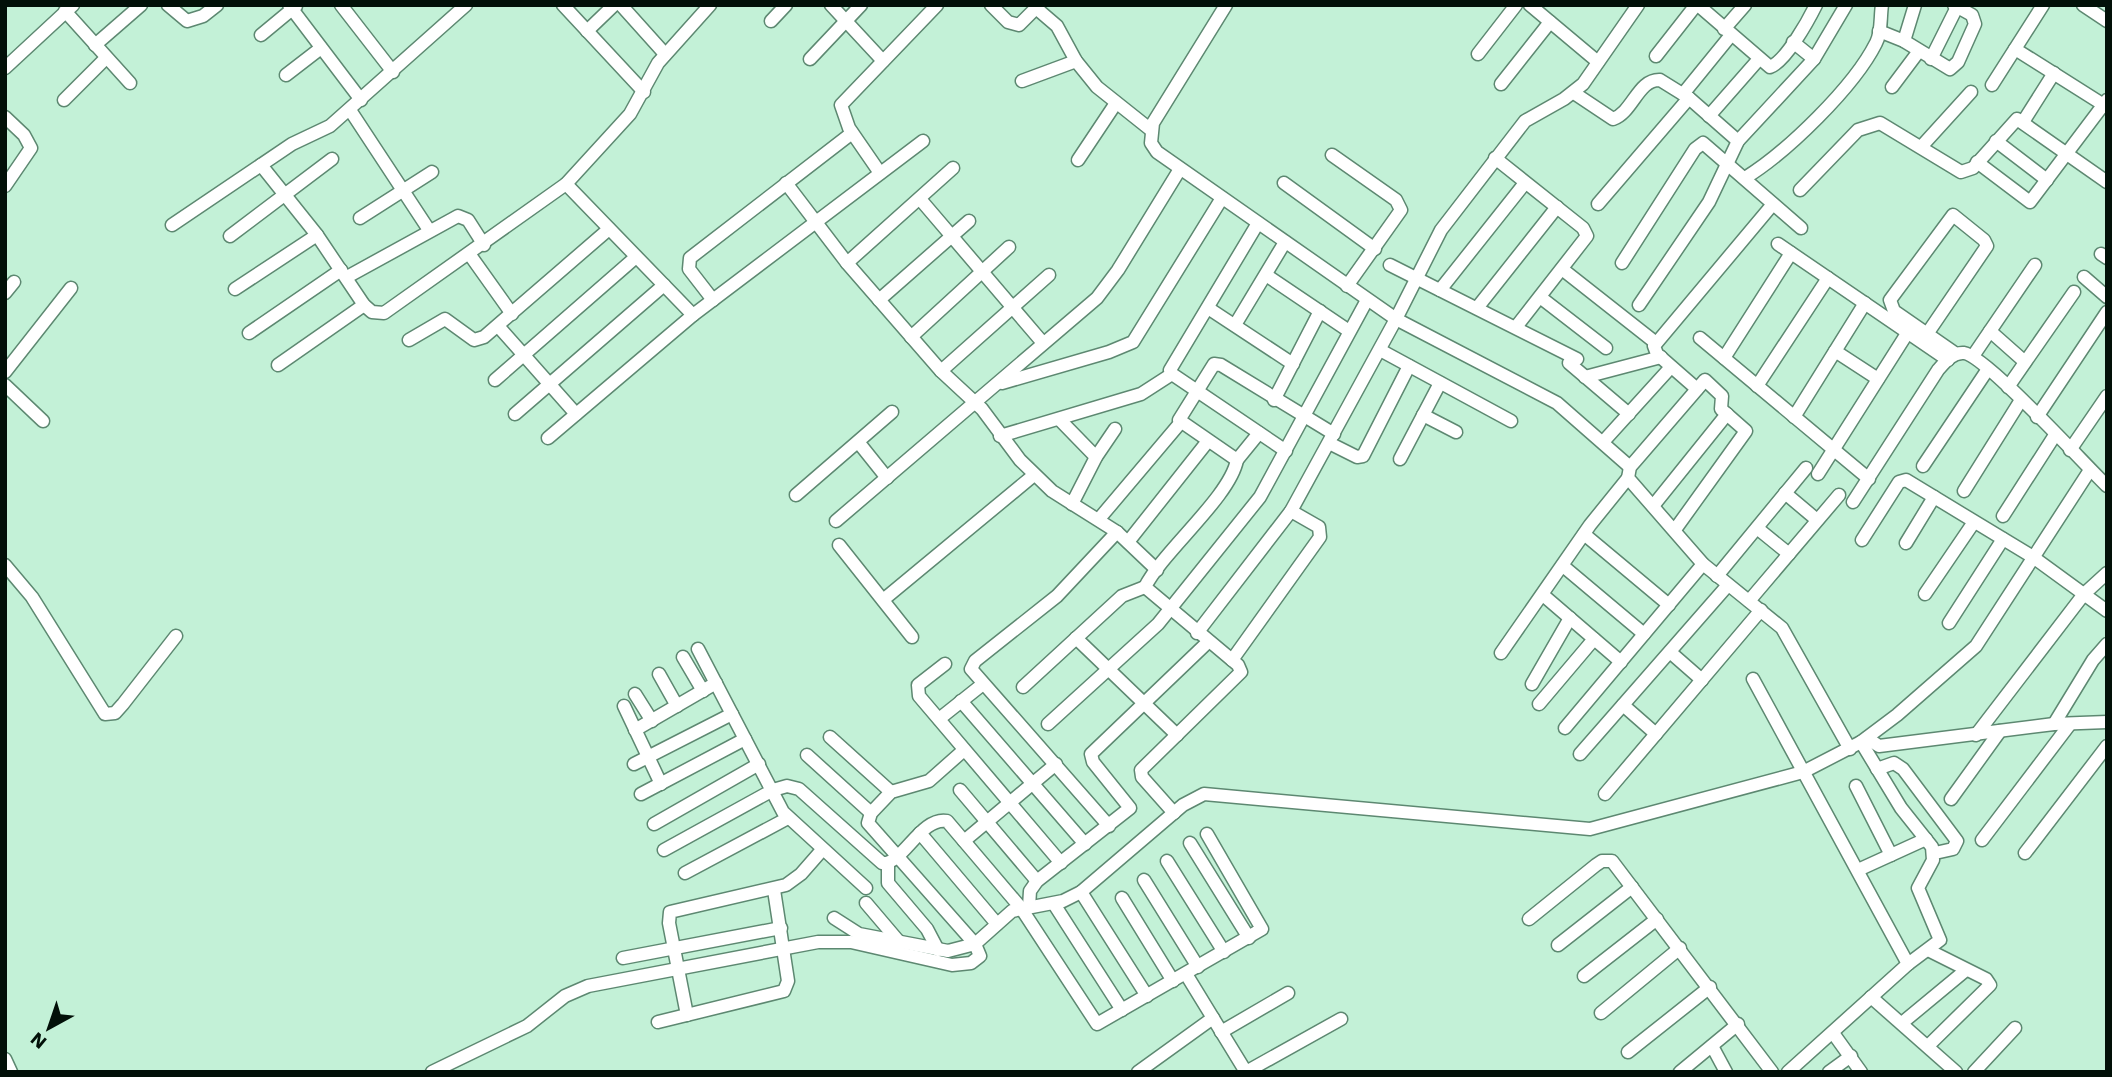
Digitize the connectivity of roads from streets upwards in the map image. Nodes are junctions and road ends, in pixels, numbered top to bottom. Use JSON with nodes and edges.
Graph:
{"nodes":[{"id":1,"x":141,"y":5,"type":"edge"},
{"id":2,"x":168,"y":5,"type":"edge"},
{"id":3,"x":217,"y":5,"type":"edge"},
{"id":4,"x":341,"y":5,"type":"edge"},
{"id":5,"x":466,"y":5,"type":"edge"},
{"id":6,"x":563,"y":5,"type":"edge"},
{"id":7,"x":614,"y":5,"type":"edge"},
{"id":8,"x":621,"y":5,"type":"edge"},
{"id":9,"x":710,"y":5,"type":"edge"},
{"id":10,"x":786,"y":5,"type":"edge"},
{"id":11,"x":831,"y":5,"type":"edge"},
{"id":12,"x":861,"y":5,"type":"edge"},
{"id":13,"x":937,"y":5,"type":"edge"},
{"id":14,"x":991,"y":5,"type":"edge"},
{"id":15,"x":1226,"y":5,"type":"edge"},
{"id":16,"x":1516,"y":5,"type":"edge"},
{"id":17,"x":1530,"y":5,"type":"edge"},
{"id":18,"x":1638,"y":5,"type":"edge"},
{"id":19,"x":1697,"y":5,"type":"edge"},
{"id":20,"x":1745,"y":5,"type":"edge"},
{"id":21,"x":1816,"y":5,"type":"edge"},
{"id":22,"x":1846,"y":5,"type":"edge"},
{"id":23,"x":1882,"y":5,"type":"edge"},
{"id":24,"x":1914,"y":5,"type":"edge"},
{"id":25,"x":2043,"y":5,"type":"edge"},
{"id":26,"x":2083,"y":5,"type":"edge"},
{"id":27,"x":1956,"y":6,"type":"edge"},
{"id":28,"x":292,"y":7,"type":"edge"},
{"id":29,"x":1038,"y":7,"type":"edge"},
{"id":30,"x":69,"y":8,"type":"edge"},
{"id":31,"x":771,"y":21,"type":"dead end"},
{"id":32,"x":846,"y":21,"type":"junction"},
{"id":33,"x":2107,"y":21,"type":"edge"},
{"id":34,"x":1550,"y":22,"type":"junction"},
{"id":35,"x":587,"y":31,"type":"junction"},
{"id":36,"x":1879,"y":31,"type":"junction"},
{"id":37,"x":1728,"y":32,"type":"junction"},
{"id":38,"x":261,"y":34,"type":"dead end"},
{"id":39,"x":1904,"y":41,"type":"junction"},
{"id":40,"x":1793,"y":43,"type":"junction"},
{"id":41,"x":94,"y":45,"type":"junction"},
{"id":42,"x":321,"y":48,"type":"junction"},
{"id":43,"x":2015,"y":49,"type":"junction"},
{"id":44,"x":1919,"y":51,"type":"junction"},
{"id":45,"x":665,"y":54,"type":"junction"},
{"id":46,"x":1478,"y":54,"type":"dead end"},
{"id":47,"x":1656,"y":55,"type":"dead end"},
{"id":48,"x":106,"y":58,"type":"junction"},
{"id":49,"x":1931,"y":58,"type":"junction"},
{"id":50,"x":810,"y":59,"type":"dead end"},
{"id":51,"x":1759,"y":59,"type":"junction"},
{"id":52,"x":1814,"y":59,"type":"junction"},
{"id":53,"x":883,"y":61,"type":"junction"},
{"id":54,"x":1076,"y":61,"type":"junction"},
{"id":55,"x":1598,"y":62,"type":"junction"},
{"id":56,"x":5,"y":68,"type":"edge"},
{"id":57,"x":393,"y":72,"type":"junction"},
{"id":58,"x":2054,"y":73,"type":"junction"},
{"id":59,"x":286,"y":75,"type":"dead end"},
{"id":60,"x":1022,"y":81,"type":"dead end"},
{"id":61,"x":130,"y":83,"type":"dead end"},
{"id":62,"x":1501,"y":84,"type":"dead end"},
{"id":63,"x":1992,"y":85,"type":"dead end"},
{"id":64,"x":1892,"y":87,"type":"dead end"},
{"id":65,"x":644,"y":92,"type":"junction"},
{"id":66,"x":1971,"y":92,"type":"dead end"},
{"id":67,"x":1574,"y":93,"type":"junction"},
{"id":68,"x":1686,"y":96,"type":"junction"},
{"id":69,"x":64,"y":100,"type":"dead end"},
{"id":70,"x":361,"y":100,"type":"junction"},
{"id":71,"x":1116,"y":103,"type":"junction"},
{"id":72,"x":2106,"y":104,"type":"edge"},
{"id":73,"x":350,"y":110,"type":"junction"},
{"id":74,"x":1709,"y":116,"type":"junction"},
{"id":75,"x":6,"y":119,"type":"edge"},
{"id":76,"x":2023,"y":122,"type":"junction"},
{"id":77,"x":848,"y":126,"type":"junction"},
{"id":78,"x":1151,"y":130,"type":"junction"},
{"id":79,"x":923,"y":141,"type":"dead end"},
{"id":80,"x":1738,"y":141,"type":"junction"},
{"id":81,"x":1996,"y":141,"type":"junction"},
{"id":82,"x":1921,"y":148,"type":"junction"},
{"id":83,"x":2067,"y":153,"type":"junction"},
{"id":84,"x":1332,"y":155,"type":"dead end"},
{"id":85,"x":1495,"y":158,"type":"junction"},
{"id":86,"x":332,"y":159,"type":"dead end"},
{"id":87,"x":1078,"y":160,"type":"dead end"},
{"id":88,"x":1728,"y":162,"type":"junction"},
{"id":89,"x":1977,"y":162,"type":"junction"},
{"id":90,"x":261,"y":165,"type":"junction"},
{"id":91,"x":953,"y":168,"type":"dead end"},
{"id":92,"x":1180,"y":169,"type":"junction"},
{"id":93,"x":432,"y":172,"type":"dead end"},
{"id":94,"x":880,"y":173,"type":"junction"},
{"id":95,"x":1745,"y":178,"type":"junction"},
{"id":96,"x":2105,"y":179,"type":"edge"},
{"id":97,"x":2047,"y":180,"type":"junction"},
{"id":98,"x":786,"y":183,"type":"junction"},
{"id":99,"x":1284,"y":183,"type":"dead end"},
{"id":100,"x":1525,"y":183,"type":"junction"},
{"id":101,"x":566,"y":184,"type":"junction"},
{"id":102,"x":5,"y":186,"type":"edge"},
{"id":103,"x":1800,"y":190,"type":"dead end"},
{"id":104,"x":403,"y":191,"type":"junction"},
{"id":105,"x":285,"y":194,"type":"junction"},
{"id":106,"x":1222,"y":198,"type":"junction"},
{"id":107,"x":920,"y":199,"type":"junction"},
{"id":108,"x":1598,"y":204,"type":"dead end"},
{"id":109,"x":1773,"y":204,"type":"junction"},
{"id":110,"x":1557,"y":207,"type":"junction"},
{"id":111,"x":360,"y":218,"type":"dead end"},
{"id":112,"x":602,"y":221,"type":"junction"},
{"id":113,"x":970,"y":221,"type":"dead end"},
{"id":114,"x":816,"y":222,"type":"junction"},
{"id":115,"x":1258,"y":223,"type":"junction"},
{"id":116,"x":173,"y":225,"type":"dead end"},
{"id":117,"x":1801,"y":228,"type":"dead end"},
{"id":118,"x":429,"y":230,"type":"junction"},
{"id":119,"x":317,"y":235,"type":"junction"},
{"id":120,"x":230,"y":236,"type":"dead end"},
{"id":121,"x":952,"y":236,"type":"junction"},
{"id":122,"x":1285,"y":242,"type":"junction"},
{"id":123,"x":1778,"y":244,"type":"dead end"},
{"id":124,"x":484,"y":245,"type":"junction"},
{"id":125,"x":1009,"y":247,"type":"dead end"},
{"id":126,"x":1375,"y":249,"type":"junction"},
{"id":127,"x":1791,"y":253,"type":"junction"},
{"id":128,"x":470,"y":255,"type":"junction"},
{"id":129,"x":636,"y":257,"type":"junction"},
{"id":130,"x":847,"y":263,"type":"junction"},
{"id":131,"x":1622,"y":263,"type":"dead end"},
{"id":132,"x":1390,"y":265,"type":"dead end"},
{"id":133,"x":2035,"y":265,"type":"dead end"},
{"id":134,"x":1562,"y":269,"type":"junction"},
{"id":135,"x":982,"y":271,"type":"junction"},
{"id":136,"x":344,"y":274,"type":"junction"},
{"id":137,"x":1049,"y":275,"type":"dead end"},
{"id":138,"x":1266,"y":275,"type":"junction"},
{"id":139,"x":2084,"y":277,"type":"dead end"},
{"id":140,"x":1828,"y":278,"type":"junction"},
{"id":141,"x":1417,"y":279,"type":"junction"},
{"id":142,"x":14,"y":282,"type":"dead end"},
{"id":143,"x":664,"y":285,"type":"junction"},
{"id":144,"x":1347,"y":286,"type":"junction"},
{"id":145,"x":71,"y":288,"type":"dead end"},
{"id":146,"x":235,"y":289,"type":"dead end"},
{"id":147,"x":1440,"y":290,"type":"junction"},
{"id":148,"x":2074,"y":292,"type":"dead end"},
{"id":149,"x":5,"y":293,"type":"edge"},
{"id":150,"x":1540,"y":297,"type":"junction"},
{"id":151,"x":2107,"y":297,"type":"edge"},
{"id":152,"x":713,"y":300,"type":"junction"},
{"id":153,"x":879,"y":300,"type":"junction"},
{"id":154,"x":1367,"y":300,"type":"junction"},
{"id":155,"x":1865,"y":303,"type":"junction"},
{"id":156,"x":364,"y":305,"type":"junction"},
{"id":157,"x":1639,"y":306,"type":"dead end"},
{"id":158,"x":1013,"y":307,"type":"junction"},
{"id":159,"x":1208,"y":308,"type":"junction"},
{"id":160,"x":1477,"y":308,"type":"junction"},
{"id":161,"x":1320,"y":311,"type":"junction"},
{"id":162,"x":2107,"y":312,"type":"edge"},
{"id":163,"x":512,"y":314,"type":"junction"},
{"id":164,"x":693,"y":315,"type":"junction"},
{"id":165,"x":1396,"y":319,"type":"junction"},
{"id":166,"x":1235,"y":325,"type":"junction"},
{"id":167,"x":498,"y":326,"type":"junction"},
{"id":168,"x":1516,"y":327,"type":"junction"},
{"id":169,"x":1349,"y":331,"type":"junction"},
{"id":170,"x":1990,"y":331,"type":"junction"},
{"id":171,"x":1908,"y":332,"type":"junction"},
{"id":172,"x":249,"y":333,"type":"dead end"},
{"id":173,"x":1927,"y":334,"type":"junction"},
{"id":174,"x":911,"y":337,"type":"junction"},
{"id":175,"x":1700,"y":338,"type":"dead end"},
{"id":176,"x":409,"y":340,"type":"dead end"},
{"id":177,"x":1043,"y":343,"type":"junction"},
{"id":178,"x":1656,"y":343,"type":"junction"},
{"id":179,"x":1606,"y":348,"type":"dead end"},
{"id":180,"x":1380,"y":350,"type":"junction"},
{"id":181,"x":1835,"y":351,"type":"junction"},
{"id":182,"x":524,"y":356,"type":"junction"},
{"id":183,"x":1973,"y":356,"type":"junction"},
{"id":184,"x":1661,"y":357,"type":"junction"},
{"id":185,"x":1952,"y":357,"type":"junction"},
{"id":186,"x":1724,"y":358,"type":"junction"},
{"id":187,"x":2025,"y":362,"type":"junction"},
{"id":188,"x":1293,"y":364,"type":"junction"},
{"id":189,"x":278,"y":365,"type":"dead end"},
{"id":190,"x":1409,"y":366,"type":"junction"},
{"id":191,"x":1671,"y":366,"type":"junction"},
{"id":192,"x":1988,"y":369,"type":"junction"},
{"id":193,"x":941,"y":370,"type":"junction"},
{"id":194,"x":5,"y":372,"type":"edge"},
{"id":195,"x":1172,"y":374,"type":"junction"},
{"id":196,"x":1585,"y":377,"type":"junction"},
{"id":197,"x":1878,"y":379,"type":"junction"},
{"id":198,"x":495,"y":380,"type":"dead end"},
{"id":199,"x":1440,"y":383,"type":"junction"},
{"id":200,"x":549,"y":385,"type":"junction"},
{"id":201,"x":995,"y":385,"type":"junction"},
{"id":202,"x":5,"y":386,"type":"edge"},
{"id":203,"x":1757,"y":386,"type":"junction"},
{"id":204,"x":2008,"y":387,"type":"junction"},
{"id":205,"x":1697,"y":389,"type":"junction"},
{"id":206,"x":1196,"y":390,"type":"junction"},
{"id":207,"x":2107,"y":396,"type":"edge"},
{"id":208,"x":1274,"y":400,"type":"junction"},
{"id":209,"x":2021,"y":400,"type":"junction"},
{"id":210,"x":975,"y":403,"type":"junction"},
{"id":211,"x":2103,"y":410,"type":"edge"},
{"id":212,"x":891,"y":412,"type":"dead end"},
{"id":213,"x":515,"y":414,"type":"dead end"},
{"id":214,"x":576,"y":414,"type":"junction"},
{"id":215,"x":1629,"y":414,"type":"junction"},
{"id":216,"x":1727,"y":414,"type":"junction"},
{"id":217,"x":1423,"y":415,"type":"junction"},
{"id":218,"x":1304,"y":417,"type":"junction"},
{"id":219,"x":1794,"y":417,"type":"junction"},
{"id":220,"x":2037,"y":417,"type":"junction"},
{"id":221,"x":1059,"y":419,"type":"junction"},
{"id":222,"x":43,"y":421,"type":"dead end"},
{"id":223,"x":1511,"y":421,"type":"dead end"},
{"id":224,"x":1181,"y":422,"type":"junction"},
{"id":225,"x":1115,"y":429,"type":"dead end"},
{"id":226,"x":1456,"y":432,"type":"dead end"},
{"id":227,"x":998,"y":433,"type":"junction"},
{"id":228,"x":1259,"y":433,"type":"junction"},
{"id":229,"x":2055,"y":435,"type":"junction"},
{"id":230,"x":548,"y":438,"type":"dead end"},
{"id":231,"x":1331,"y":439,"type":"junction"},
{"id":232,"x":1208,"y":441,"type":"junction"},
{"id":233,"x":1603,"y":442,"type":"junction"},
{"id":234,"x":859,"y":443,"type":"junction"},
{"id":235,"x":1833,"y":449,"type":"junction"},
{"id":236,"x":2070,"y":450,"type":"junction"},
{"id":237,"x":1286,"y":451,"type":"junction"},
{"id":238,"x":1096,"y":457,"type":"junction"},
{"id":239,"x":1400,"y":459,"type":"dead end"},
{"id":240,"x":1237,"y":460,"type":"junction"},
{"id":241,"x":1923,"y":466,"type":"dead end"},
{"id":242,"x":2090,"y":470,"type":"junction"},
{"id":243,"x":1629,"y":473,"type":"junction"},
{"id":244,"x":1034,"y":475,"type":"junction"},
{"id":245,"x":887,"y":478,"type":"junction"},
{"id":246,"x":1869,"y":479,"type":"junction"},
{"id":247,"x":2107,"y":486,"type":"edge"},
{"id":248,"x":1964,"y":491,"type":"dead end"},
{"id":249,"x":1786,"y":493,"type":"junction"},
{"id":250,"x":796,"y":495,"type":"dead end"},
{"id":251,"x":1839,"y":495,"type":"dead end"},
{"id":252,"x":1934,"y":497,"type":"junction"},
{"id":253,"x":1853,"y":502,"type":"dead end"},
{"id":254,"x":1072,"y":504,"type":"junction"},
{"id":255,"x":1653,"y":506,"type":"junction"},
{"id":256,"x":1292,"y":512,"type":"junction"},
{"id":257,"x":2003,"y":516,"type":"dead end"},
{"id":258,"x":1099,"y":519,"type":"junction"},
{"id":259,"x":1817,"y":520,"type":"junction"},
{"id":260,"x":836,"y":521,"type":"dead end"},
{"id":261,"x":1974,"y":522,"type":"junction"},
{"id":262,"x":1757,"y":528,"type":"junction"},
{"id":263,"x":1674,"y":531,"type":"junction"},
{"id":264,"x":1117,"y":532,"type":"junction"},
{"id":265,"x":1584,"y":534,"type":"junction"},
{"id":266,"x":2003,"y":539,"type":"junction"},
{"id":267,"x":1862,"y":540,"type":"dead end"},
{"id":268,"x":1128,"y":542,"type":"junction"},
{"id":269,"x":1906,"y":543,"type":"dead end"},
{"id":270,"x":839,"y":545,"type":"dead end"},
{"id":271,"x":1789,"y":554,"type":"junction"},
{"id":272,"x":2033,"y":557,"type":"junction"},
{"id":273,"x":1703,"y":564,"type":"junction"},
{"id":274,"x":5,"y":565,"type":"edge"},
{"id":275,"x":1563,"y":566,"type":"junction"},
{"id":276,"x":1157,"y":570,"type":"junction"},
{"id":277,"x":2107,"y":573,"type":"edge"},
{"id":278,"x":1717,"y":576,"type":"junction"},
{"id":279,"x":1728,"y":585,"type":"junction"},
{"id":280,"x":1145,"y":587,"type":"junction"},
{"id":281,"x":1925,"y":594,"type":"dead end"},
{"id":282,"x":2084,"y":594,"type":"junction"},
{"id":283,"x":1543,"y":595,"type":"junction"},
{"id":284,"x":883,"y":600,"type":"junction"},
{"id":285,"x":1749,"y":601,"type":"junction"},
{"id":286,"x":1669,"y":605,"type":"junction"},
{"id":287,"x":1761,"y":610,"type":"junction"},
{"id":288,"x":1170,"y":611,"type":"junction"},
{"id":289,"x":2107,"y":611,"type":"edge"},
{"id":290,"x":1570,"y":618,"type":"junction"},
{"id":291,"x":1949,"y":623,"type":"dead end"},
{"id":292,"x":1197,"y":633,"type":"junction"},
{"id":293,"x":1644,"y":634,"type":"junction"},
{"id":294,"x":176,"y":636,"type":"dead end"},
{"id":295,"x":912,"y":638,"type":"dead end"},
{"id":296,"x":1076,"y":638,"type":"junction"},
{"id":297,"x":1594,"y":639,"type":"junction"},
{"id":298,"x":1208,"y":642,"type":"junction"},
{"id":299,"x":2107,"y":644,"type":"edge"},
{"id":300,"x":698,"y":649,"type":"dead end"},
{"id":301,"x":1670,"y":652,"type":"junction"},
{"id":302,"x":1502,"y":653,"type":"dead end"},
{"id":303,"x":683,"y":657,"type":"dead end"},
{"id":304,"x":1232,"y":660,"type":"junction"},
{"id":305,"x":1621,"y":662,"type":"junction"},
{"id":306,"x":945,"y":664,"type":"dead end"},
{"id":307,"x":1108,"y":670,"type":"junction"},
{"id":308,"x":659,"y":674,"type":"dead end"},
{"id":309,"x":1753,"y":679,"type":"dead end"},
{"id":310,"x":1702,"y":680,"type":"junction"},
{"id":311,"x":716,"y":683,"type":"junction"},
{"id":312,"x":983,"y":684,"type":"junction"},
{"id":313,"x":1532,"y":684,"type":"dead end"},
{"id":314,"x":1023,"y":687,"type":"dead end"},
{"id":315,"x":703,"y":691,"type":"junction"},
{"id":316,"x":635,"y":694,"type":"dead end"},
{"id":317,"x":961,"y":701,"type":"junction"},
{"id":318,"x":1144,"y":704,"type":"junction"},
{"id":319,"x":1539,"y":704,"type":"dead end"},
{"id":320,"x":1623,"y":705,"type":"junction"},
{"id":321,"x":624,"y":706,"type":"dead end"},
{"id":322,"x":677,"y":706,"type":"junction"},
{"id":323,"x":732,"y":714,"type":"junction"},
{"id":324,"x":939,"y":719,"type":"junction"},
{"id":325,"x":652,"y":721,"type":"junction"},
{"id":326,"x":2107,"y":722,"type":"edge"},
{"id":327,"x":2070,"y":723,"type":"junction"},
{"id":328,"x":1048,"y":724,"type":"dead end"},
{"id":329,"x":2054,"y":724,"type":"junction"},
{"id":330,"x":1565,"y":728,"type":"dead end"},
{"id":331,"x":635,"y":730,"type":"junction"},
{"id":332,"x":2000,"y":732,"type":"junction"},
{"id":333,"x":1656,"y":734,"type":"junction"},
{"id":334,"x":1177,"y":735,"type":"junction"},
{"id":335,"x":1976,"y":735,"type":"junction"},
{"id":336,"x":830,"y":737,"type":"dead end"},
{"id":337,"x":745,"y":739,"type":"junction"},
{"id":338,"x":1859,"y":743,"type":"junction"},
{"id":339,"x":2107,"y":746,"type":"edge"},
{"id":340,"x":964,"y":750,"type":"junction"},
{"id":341,"x":1580,"y":754,"type":"dead end"},
{"id":342,"x":807,"y":755,"type":"dead end"},
{"id":343,"x":648,"y":757,"type":"junction"},
{"id":344,"x":634,"y":764,"type":"dead end"},
{"id":345,"x":759,"y":764,"type":"junction"},
{"id":346,"x":1056,"y":764,"type":"junction"},
{"id":347,"x":1877,"y":769,"type":"junction"},
{"id":348,"x":1804,"y":772,"type":"junction"},
{"id":349,"x":1032,"y":783,"type":"junction"},
{"id":350,"x":662,"y":784,"type":"junction"},
{"id":351,"x":1856,"y":786,"type":"dead end"},
{"id":352,"x":772,"y":790,"type":"junction"},
{"id":353,"x":960,"y":790,"type":"dead end"},
{"id":354,"x":891,"y":792,"type":"junction"},
{"id":355,"x":642,"y":794,"type":"dead end"},
{"id":356,"x":1605,"y":794,"type":"dead end"},
{"id":357,"x":1951,"y":799,"type":"dead end"},
{"id":358,"x":1010,"y":802,"type":"junction"},
{"id":359,"x":871,"y":813,"type":"junction"},
{"id":360,"x":1174,"y":813,"type":"junction"},
{"id":361,"x":788,"y":818,"type":"junction"},
{"id":362,"x":987,"y":821,"type":"junction"},
{"id":363,"x":654,"y":824,"type":"dead end"},
{"id":364,"x":1109,"y":826,"type":"junction"},
{"id":365,"x":920,"y":833,"type":"junction"},
{"id":366,"x":1207,"y":834,"type":"dead end"},
{"id":367,"x":1926,"y":839,"type":"junction"},
{"id":368,"x":1982,"y":840,"type":"dead end"},
{"id":369,"x":964,"y":841,"type":"junction"},
{"id":370,"x":1190,"y":843,"type":"dead end"},
{"id":371,"x":1085,"y":844,"type":"junction"},
{"id":372,"x":664,"y":850,"type":"dead end"},
{"id":373,"x":822,"y":850,"type":"junction"},
{"id":374,"x":1935,"y":853,"type":"junction"},
{"id":375,"x":2025,"y":853,"type":"dead end"},
{"id":376,"x":898,"y":854,"type":"junction"},
{"id":377,"x":1891,"y":855,"type":"junction"},
{"id":378,"x":1167,"y":861,"type":"dead end"},
{"id":379,"x":1061,"y":863,"type":"junction"},
{"id":380,"x":888,"y":864,"type":"junction"},
{"id":381,"x":1858,"y":870,"type":"junction"},
{"id":382,"x":685,"y":873,"type":"dead end"},
{"id":383,"x":1144,"y":880,"type":"dead end"},
{"id":384,"x":1037,"y":881,"type":"junction"},
{"id":385,"x":1632,"y":887,"type":"junction"},
{"id":386,"x":866,"y":888,"type":"dead end"},
{"id":387,"x":774,"y":890,"type":"junction"},
{"id":388,"x":1081,"y":892,"type":"junction"},
{"id":389,"x":1122,"y":898,"type":"dead end"},
{"id":390,"x":866,"y":903,"type":"dead end"},
{"id":391,"x":1054,"y":904,"type":"junction"},
{"id":392,"x":1025,"y":907,"type":"junction"},
{"id":393,"x":834,"y":918,"type":"dead end"},
{"id":394,"x":1529,"y":919,"type":"dead end"},
{"id":395,"x":1657,"y":919,"type":"junction"},
{"id":396,"x":997,"y":924,"type":"junction"},
{"id":397,"x":781,"y":928,"type":"junction"},
{"id":398,"x":1249,"y":938,"type":"junction"},
{"id":399,"x":900,"y":943,"type":"junction"},
{"id":400,"x":975,"y":944,"type":"junction"},
{"id":401,"x":1558,"y":945,"type":"dead end"},
{"id":402,"x":675,"y":948,"type":"junction"},
{"id":403,"x":1680,"y":948,"type":"junction"},
{"id":404,"x":784,"y":949,"type":"junction"},
{"id":405,"x":938,"y":950,"type":"junction"},
{"id":406,"x":1928,"y":950,"type":"junction"},
{"id":407,"x":1224,"y":952,"type":"junction"},
{"id":408,"x":623,"y":958,"type":"dead end"},
{"id":409,"x":1908,"y":964,"type":"junction"},
{"id":410,"x":679,"y":969,"type":"junction"},
{"id":411,"x":1192,"y":970,"type":"junction"},
{"id":412,"x":1966,"y":970,"type":"junction"},
{"id":413,"x":1584,"y":976,"type":"dead end"},
{"id":414,"x":1173,"y":981,"type":"junction"},
{"id":415,"x":1710,"y":987,"type":"junction"},
{"id":416,"x":1288,"y":993,"type":"dead end"},
{"id":417,"x":1147,"y":996,"type":"junction"},
{"id":418,"x":1871,"y":997,"type":"junction"},
{"id":419,"x":1122,"y":1010,"type":"junction"},
{"id":420,"x":1601,"y":1013,"type":"dead end"},
{"id":421,"x":687,"y":1015,"type":"junction"},
{"id":422,"x":1213,"y":1018,"type":"junction"},
{"id":423,"x":1340,"y":1019,"type":"dead end"},
{"id":424,"x":658,"y":1022,"type":"dead end"},
{"id":425,"x":1902,"y":1023,"type":"junction"},
{"id":426,"x":1738,"y":1024,"type":"junction"},
{"id":427,"x":2015,"y":1028,"type":"dead end"},
{"id":428,"x":1222,"y":1032,"type":"junction"},
{"id":429,"x":1833,"y":1033,"type":"junction"},
{"id":430,"x":1712,"y":1046,"type":"junction"},
{"id":431,"x":1928,"y":1046,"type":"junction"},
{"id":432,"x":1628,"y":1052,"type":"dead end"},
{"id":433,"x":1850,"y":1056,"type":"junction"},
{"id":434,"x":5,"y":1059,"type":"edge"},
{"id":435,"x":1242,"y":1070,"type":"edge"},
{"id":436,"x":1795,"y":1070,"type":"edge"},
{"id":437,"x":12,"y":1072,"type":"edge"},
{"id":438,"x":432,"y":1072,"type":"edge"},
{"id":439,"x":1138,"y":1072,"type":"edge"},
{"id":440,"x":1681,"y":1072,"type":"edge"},
{"id":441,"x":1726,"y":1072,"type":"edge"},
{"id":442,"x":1772,"y":1072,"type":"edge"},
{"id":443,"x":1829,"y":1072,"type":"edge"},
{"id":444,"x":1861,"y":1072,"type":"edge"},
{"id":445,"x":1956,"y":1072,"type":"edge"},
{"id":446,"x":1974,"y":1072,"type":"edge"}],
"edges":[{"from":1,"to":41,"type":"street"},
{"from":2,"to":3,"type":"street"},
{"from":4,"to":57,"type":"street"},
{"from":5,"to":57,"type":"street"},
{"from":6,"to":35,"type":"street"},
{"from":7,"to":35,"type":"street"},
{"from":8,"to":45,"type":"street"},
{"from":9,"to":45,"type":"street"},
{"from":10,"to":31,"type":"street"},
{"from":11,"to":32,"type":"street"},
{"from":12,"to":32,"type":"street"},
{"from":13,"to":53,"type":"street"},
{"from":14,"to":29,"type":"street"},
{"from":15,"to":78,"type":"street"},
{"from":16,"to":46,"type":"street"},
{"from":17,"to":34,"type":"street"},
{"from":18,"to":55,"type":"street"},
{"from":19,"to":37,"type":"street"},
{"from":19,"to":47,"type":"street"},
{"from":20,"to":37,"type":"street"},
{"from":21,"to":40,"type":"street"},
{"from":22,"to":52,"type":"street"},
{"from":23,"to":36,"type":"street"},
{"from":24,"to":39,"type":"street"},
{"from":25,"to":43,"type":"street"},
{"from":26,"to":33,"type":"street"},
{"from":27,"to":49,"type":"street"},
{"from":27,"to":49,"type":"street"},
{"from":28,"to":38,"type":"street"},
{"from":28,"to":42,"type":"street"},
{"from":29,"to":54,"type":"street"},
{"from":30,"to":41,"type":"street"},
{"from":30,"to":56,"type":"street"},
{"from":32,"to":50,"type":"street"},
{"from":32,"to":53,"type":"street"},
{"from":34,"to":55,"type":"street"},
{"from":34,"to":62,"type":"street"},
{"from":35,"to":65,"type":"street"},
{"from":36,"to":39,"type":"street"},
{"from":36,"to":95,"type":"street"},
{"from":37,"to":51,"type":"street"},
{"from":37,"to":68,"type":"street"},
{"from":39,"to":44,"type":"street"},
{"from":40,"to":51,"type":"street"},
{"from":40,"to":52,"type":"street"},
{"from":41,"to":48,"type":"street"},
{"from":42,"to":59,"type":"street"},
{"from":42,"to":70,"type":"street"},
{"from":43,"to":58,"type":"street"},
{"from":43,"to":63,"type":"street"},
{"from":44,"to":49,"type":"street"},
{"from":44,"to":64,"type":"street"},
{"from":45,"to":65,"type":"street"},
{"from":48,"to":61,"type":"street"},
{"from":48,"to":69,"type":"street"},
{"from":51,"to":74,"type":"street"},
{"from":52,"to":80,"type":"street"},
{"from":53,"to":77,"type":"street"},
{"from":54,"to":60,"type":"street"},
{"from":54,"to":71,"type":"street"},
{"from":55,"to":67,"type":"street"},
{"from":57,"to":70,"type":"street"},
{"from":58,"to":72,"type":"street"},
{"from":58,"to":76,"type":"street"},
{"from":65,"to":101,"type":"street"},
{"from":66,"to":82,"type":"street"},
{"from":67,"to":68,"type":"street"},
{"from":67,"to":85,"type":"street"},
{"from":68,"to":74,"type":"street"},
{"from":68,"to":108,"type":"street"},
{"from":70,"to":73,"type":"street"},
{"from":71,"to":78,"type":"street"},
{"from":71,"to":87,"type":"street"},
{"from":72,"to":83,"type":"street"},
{"from":73,"to":90,"type":"street"},
{"from":73,"to":104,"type":"street"},
{"from":74,"to":80,"type":"street"},
{"from":75,"to":102,"type":"street"},
{"from":76,"to":81,"type":"street"},
{"from":76,"to":83,"type":"street"},
{"from":77,"to":94,"type":"street"},
{"from":77,"to":98,"type":"street"},
{"from":78,"to":92,"type":"street"},
{"from":79,"to":94,"type":"street"},
{"from":80,"to":88,"type":"street"},
{"from":81,"to":89,"type":"street"},
{"from":81,"to":97,"type":"street"},
{"from":82,"to":89,"type":"street"},
{"from":82,"to":103,"type":"street"},
{"from":83,"to":96,"type":"street"},
{"from":83,"to":97,"type":"street"},
{"from":84,"to":126,"type":"street"},
{"from":85,"to":100,"type":"street"},
{"from":85,"to":141,"type":"street"},
{"from":86,"to":105,"type":"street"},
{"from":88,"to":95,"type":"street"},
{"from":88,"to":131,"type":"street"},
{"from":88,"to":157,"type":"street"},
{"from":89,"to":97,"type":"street"},
{"from":90,"to":105,"type":"street"},
{"from":90,"to":116,"type":"street"},
{"from":91,"to":107,"type":"street"},
{"from":92,"to":106,"type":"street"},
{"from":92,"to":177,"type":"street"},
{"from":93,"to":104,"type":"street"},
{"from":94,"to":114,"type":"street"},
{"from":95,"to":109,"type":"street"},
{"from":98,"to":114,"type":"street"},
{"from":98,"to":152,"type":"street"},
{"from":99,"to":126,"type":"street"},
{"from":100,"to":110,"type":"street"},
{"from":100,"to":147,"type":"street"},
{"from":101,"to":112,"type":"street"},
{"from":101,"to":124,"type":"street"},
{"from":104,"to":111,"type":"street"},
{"from":104,"to":118,"type":"street"},
{"from":105,"to":119,"type":"street"},
{"from":105,"to":120,"type":"street"},
{"from":106,"to":115,"type":"street"},
{"from":106,"to":201,"type":"street"},
{"from":107,"to":121,"type":"street"},
{"from":107,"to":130,"type":"street"},
{"from":109,"to":117,"type":"street"},
{"from":109,"to":178,"type":"street"},
{"from":110,"to":134,"type":"street"},
{"from":110,"to":160,"type":"street"},
{"from":112,"to":129,"type":"street"},
{"from":112,"to":163,"type":"street"},
{"from":113,"to":121,"type":"street"},
{"from":114,"to":130,"type":"street"},
{"from":114,"to":152,"type":"street"},
{"from":115,"to":122,"type":"street"},
{"from":115,"to":159,"type":"street"},
{"from":118,"to":124,"type":"street"},
{"from":118,"to":136,"type":"street"},
{"from":119,"to":136,"type":"street"},
{"from":119,"to":146,"type":"street"},
{"from":121,"to":135,"type":"street"},
{"from":121,"to":153,"type":"street"},
{"from":122,"to":138,"type":"street"},
{"from":122,"to":144,"type":"street"},
{"from":123,"to":127,"type":"street"},
{"from":124,"to":128,"type":"street"},
{"from":125,"to":135,"type":"street"},
{"from":126,"to":144,"type":"street"},
{"from":127,"to":140,"type":"street"},
{"from":127,"to":186,"type":"street"},
{"from":128,"to":156,"type":"street"},
{"from":128,"to":163,"type":"street"},
{"from":129,"to":143,"type":"street"},
{"from":129,"to":182,"type":"street"},
{"from":130,"to":153,"type":"street"},
{"from":132,"to":141,"type":"street"},
{"from":133,"to":170,"type":"street"},
{"from":134,"to":150,"type":"street"},
{"from":134,"to":178,"type":"street"},
{"from":135,"to":158,"type":"street"},
{"from":135,"to":174,"type":"street"},
{"from":136,"to":156,"type":"street"},
{"from":136,"to":172,"type":"street"},
{"from":137,"to":158,"type":"street"},
{"from":138,"to":161,"type":"street"},
{"from":138,"to":166,"type":"street"},
{"from":139,"to":151,"type":"street"},
{"from":140,"to":155,"type":"street"},
{"from":140,"to":203,"type":"street"},
{"from":141,"to":147,"type":"street"},
{"from":141,"to":165,"type":"street"},
{"from":142,"to":149,"type":"street"},
{"from":143,"to":164,"type":"street"},
{"from":143,"to":200,"type":"street"},
{"from":144,"to":154,"type":"street"},
{"from":145,"to":194,"type":"street"},
{"from":147,"to":160,"type":"street"},
{"from":148,"to":187,"type":"street"},
{"from":150,"to":168,"type":"street"},
{"from":150,"to":179,"type":"street"},
{"from":152,"to":164,"type":"street"},
{"from":153,"to":174,"type":"street"},
{"from":154,"to":165,"type":"street"},
{"from":154,"to":169,"type":"street"},
{"from":155,"to":171,"type":"street"},
{"from":155,"to":181,"type":"street"},
{"from":156,"to":189,"type":"street"},
{"from":158,"to":177,"type":"street"},
{"from":158,"to":193,"type":"street"},
{"from":159,"to":166,"type":"street"},
{"from":159,"to":195,"type":"street"},
{"from":160,"to":168,"type":"street"},
{"from":161,"to":169,"type":"street"},
{"from":161,"to":188,"type":"street"},
{"from":162,"to":220,"type":"street"},
{"from":163,"to":167,"type":"street"},
{"from":164,"to":214,"type":"street"},
{"from":165,"to":180,"type":"street"},
{"from":165,"to":233,"type":"street"},
{"from":166,"to":188,"type":"street"},
{"from":167,"to":176,"type":"street"},
{"from":167,"to":182,"type":"street"},
{"from":168,"to":196,"type":"street"},
{"from":169,"to":218,"type":"street"},
{"from":170,"to":183,"type":"street"},
{"from":170,"to":187,"type":"street"},
{"from":171,"to":185,"type":"street"},
{"from":171,"to":197,"type":"street"},
{"from":173,"to":173,"type":"street"},
{"from":173,"to":185,"type":"street"},
{"from":174,"to":193,"type":"street"},
{"from":175,"to":186,"type":"street"},
{"from":177,"to":201,"type":"street"},
{"from":178,"to":184,"type":"street"},
{"from":180,"to":190,"type":"street"},
{"from":180,"to":231,"type":"street"},
{"from":181,"to":197,"type":"street"},
{"from":181,"to":219,"type":"street"},
{"from":182,"to":198,"type":"street"},
{"from":182,"to":200,"type":"street"},
{"from":183,"to":185,"type":"street"},
{"from":183,"to":192,"type":"street"},
{"from":184,"to":191,"type":"street"},
{"from":184,"to":196,"type":"street"},
{"from":185,"to":246,"type":"street"},
{"from":186,"to":203,"type":"street"},
{"from":187,"to":204,"type":"street"},
{"from":188,"to":208,"type":"street"},
{"from":190,"to":199,"type":"street"},
{"from":190,"to":231,"type":"street"},
{"from":191,"to":205,"type":"street"},
{"from":191,"to":215,"type":"street"},
{"from":192,"to":204,"type":"street"},
{"from":192,"to":241,"type":"street"},
{"from":193,"to":210,"type":"street"},
{"from":195,"to":206,"type":"street"},
{"from":195,"to":221,"type":"street"},
{"from":196,"to":215,"type":"street"},
{"from":197,"to":235,"type":"street"},
{"from":199,"to":217,"type":"street"},
{"from":199,"to":223,"type":"street"},
{"from":200,"to":213,"type":"street"},
{"from":200,"to":214,"type":"street"},
{"from":201,"to":210,"type":"street"},
{"from":202,"to":222,"type":"street"},
{"from":203,"to":219,"type":"street"},
{"from":204,"to":209,"type":"street"},
{"from":205,"to":216,"type":"street"},
{"from":205,"to":243,"type":"street"},
{"from":206,"to":208,"type":"street"},
{"from":206,"to":224,"type":"street"},
{"from":206,"to":228,"type":"street"},
{"from":207,"to":211,"type":"street"},
{"from":208,"to":218,"type":"street"},
{"from":209,"to":220,"type":"street"},
{"from":209,"to":248,"type":"street"},
{"from":210,"to":227,"type":"street"},
{"from":210,"to":245,"type":"street"},
{"from":211,"to":236,"type":"street"},
{"from":212,"to":234,"type":"street"},
{"from":214,"to":230,"type":"street"},
{"from":215,"to":233,"type":"street"},
{"from":216,"to":255,"type":"street"},
{"from":216,"to":263,"type":"street"},
{"from":217,"to":226,"type":"street"},
{"from":217,"to":239,"type":"street"},
{"from":218,"to":231,"type":"street"},
{"from":218,"to":237,"type":"street"},
{"from":219,"to":235,"type":"street"},
{"from":220,"to":229,"type":"street"},
{"from":221,"to":227,"type":"street"},
{"from":221,"to":238,"type":"street"},
{"from":224,"to":232,"type":"street"},
{"from":224,"to":258,"type":"street"},
{"from":225,"to":238,"type":"street"},
{"from":227,"to":244,"type":"street"},
{"from":228,"to":237,"type":"street"},
{"from":228,"to":240,"type":"street"},
{"from":229,"to":236,"type":"street"},
{"from":229,"to":257,"type":"street"},
{"from":231,"to":256,"type":"street"},
{"from":232,"to":240,"type":"street"},
{"from":232,"to":268,"type":"street"},
{"from":233,"to":243,"type":"street"},
{"from":234,"to":245,"type":"street"},
{"from":234,"to":250,"type":"street"},
{"from":235,"to":246,"type":"street"},
{"from":235,"to":249,"type":"street"},
{"from":236,"to":242,"type":"street"},
{"from":237,"to":288,"type":"street"},
{"from":238,"to":254,"type":"street"},
{"from":240,"to":276,"type":"street"},
{"from":242,"to":247,"type":"street"},
{"from":242,"to":272,"type":"street"},
{"from":243,"to":255,"type":"street"},
{"from":243,"to":265,"type":"street"},
{"from":244,"to":254,"type":"street"},
{"from":244,"to":284,"type":"street"},
{"from":245,"to":260,"type":"street"},
{"from":246,"to":253,"type":"street"},
{"from":249,"to":259,"type":"street"},
{"from":249,"to":262,"type":"street"},
{"from":251,"to":259,"type":"street"},
{"from":252,"to":261,"type":"street"},
{"from":252,"to":267,"type":"street"},
{"from":252,"to":269,"type":"street"},
{"from":254,"to":258,"type":"street"},
{"from":255,"to":263,"type":"street"},
{"from":256,"to":292,"type":"street"},
{"from":256,"to":304,"type":"street"},
{"from":258,"to":264,"type":"street"},
{"from":259,"to":271,"type":"street"},
{"from":261,"to":266,"type":"street"},
{"from":261,"to":281,"type":"street"},
{"from":262,"to":271,"type":"street"},
{"from":262,"to":278,"type":"street"},
{"from":263,"to":273,"type":"street"},
{"from":264,"to":268,"type":"street"},
{"from":264,"to":312,"type":"street"},
{"from":265,"to":275,"type":"street"},
{"from":265,"to":286,"type":"street"},
{"from":266,"to":272,"type":"street"},
{"from":266,"to":291,"type":"street"},
{"from":268,"to":276,"type":"street"},
{"from":270,"to":284,"type":"street"},
{"from":271,"to":285,"type":"street"},
{"from":272,"to":282,"type":"street"},
{"from":272,"to":338,"type":"street"},
{"from":273,"to":278,"type":"street"},
{"from":273,"to":286,"type":"street"},
{"from":274,"to":294,"type":"street"},
{"from":275,"to":283,"type":"street"},
{"from":275,"to":293,"type":"street"},
{"from":276,"to":280,"type":"street"},
{"from":277,"to":282,"type":"street"},
{"from":278,"to":279,"type":"street"},
{"from":279,"to":285,"type":"street"},
{"from":279,"to":301,"type":"street"},
{"from":280,"to":288,"type":"street"},
{"from":280,"to":296,"type":"street"},
{"from":282,"to":289,"type":"street"},
{"from":282,"to":335,"type":"street"},
{"from":283,"to":290,"type":"street"},
{"from":283,"to":302,"type":"street"},
{"from":284,"to":295,"type":"street"},
{"from":285,"to":287,"type":"street"},
{"from":286,"to":293,"type":"street"},
{"from":287,"to":310,"type":"street"},
{"from":287,"to":338,"type":"street"},
{"from":288,"to":292,"type":"street"},
{"from":288,"to":307,"type":"street"},
{"from":290,"to":297,"type":"street"},
{"from":290,"to":313,"type":"street"},
{"from":292,"to":298,"type":"street"},
{"from":293,"to":305,"type":"street"},
{"from":296,"to":307,"type":"street"},
{"from":296,"to":314,"type":"street"},
{"from":297,"to":305,"type":"street"},
{"from":297,"to":319,"type":"street"},
{"from":298,"to":304,"type":"street"},
{"from":298,"to":318,"type":"street"},
{"from":299,"to":329,"type":"street"},
{"from":300,"to":311,"type":"street"},
{"from":301,"to":310,"type":"street"},
{"from":301,"to":320,"type":"street"},
{"from":303,"to":315,"type":"street"},
{"from":304,"to":334,"type":"street"},
{"from":305,"to":330,"type":"street"},
{"from":306,"to":324,"type":"street"},
{"from":307,"to":318,"type":"street"},
{"from":307,"to":328,"type":"street"},
{"from":308,"to":322,"type":"street"},
{"from":309,"to":348,"type":"street"},
{"from":310,"to":333,"type":"street"},
{"from":311,"to":315,"type":"street"},
{"from":311,"to":323,"type":"street"},
{"from":312,"to":317,"type":"street"},
{"from":312,"to":346,"type":"street"},
{"from":315,"to":322,"type":"street"},
{"from":316,"to":325,"type":"street"},
{"from":317,"to":324,"type":"street"},
{"from":317,"to":349,"type":"street"},
{"from":318,"to":334,"type":"street"},
{"from":318,"to":364,"type":"street"},
{"from":320,"to":333,"type":"street"},
{"from":320,"to":341,"type":"street"},
{"from":321,"to":331,"type":"street"},
{"from":322,"to":325,"type":"street"},
{"from":323,"to":337,"type":"street"},
{"from":323,"to":343,"type":"street"},
{"from":324,"to":340,"type":"street"},
{"from":325,"to":331,"type":"street"},
{"from":326,"to":327,"type":"street"},
{"from":327,"to":329,"type":"street"},
{"from":327,"to":368,"type":"street"},
{"from":329,"to":332,"type":"street"},
{"from":331,"to":343,"type":"street"},
{"from":332,"to":335,"type":"street"},
{"from":332,"to":357,"type":"street"},
{"from":333,"to":356,"type":"street"},
{"from":334,"to":360,"type":"street"},
{"from":335,"to":338,"type":"street"},
{"from":336,"to":354,"type":"street"},
{"from":337,"to":345,"type":"street"},
{"from":337,"to":350,"type":"street"},
{"from":338,"to":347,"type":"street"},
{"from":338,"to":348,"type":"street"},
{"from":339,"to":375,"type":"street"},
{"from":340,"to":354,"type":"street"},
{"from":340,"to":358,"type":"street"},
{"from":342,"to":359,"type":"street"},
{"from":343,"to":344,"type":"street"},
{"from":343,"to":350,"type":"street"},
{"from":345,"to":352,"type":"street"},
{"from":345,"to":363,"type":"street"},
{"from":346,"to":349,"type":"street"},
{"from":346,"to":364,"type":"street"},
{"from":347,"to":367,"type":"street"},
{"from":347,"to":374,"type":"street"},
{"from":348,"to":360,"type":"street"},
{"from":348,"to":381,"type":"street"},
{"from":349,"to":358,"type":"street"},
{"from":349,"to":371,"type":"street"},
{"from":350,"to":355,"type":"street"},
{"from":351,"to":377,"type":"street"},
{"from":352,"to":361,"type":"street"},
{"from":352,"to":372,"type":"street"},
{"from":352,"to":380,"type":"street"},
{"from":353,"to":362,"type":"street"},
{"from":354,"to":359,"type":"street"},
{"from":358,"to":362,"type":"street"},
{"from":358,"to":379,"type":"street"},
{"from":359,"to":376,"type":"street"},
{"from":360,"to":388,"type":"street"},
{"from":361,"to":373,"type":"street"},
{"from":361,"to":382,"type":"street"},
{"from":362,"to":369,"type":"street"},
{"from":362,"to":384,"type":"street"},
{"from":364,"to":371,"type":"street"},
{"from":365,"to":369,"type":"street"},
{"from":365,"to":376,"type":"street"},
{"from":365,"to":396,"type":"street"},
{"from":366,"to":398,"type":"street"},
{"from":367,"to":374,"type":"street"},
{"from":367,"to":377,"type":"street"},
{"from":369,"to":392,"type":"street"},
{"from":370,"to":398,"type":"street"},
{"from":371,"to":379,"type":"street"},
{"from":373,"to":386,"type":"street"},
{"from":373,"to":387,"type":"street"},
{"from":374,"to":406,"type":"street"},
{"from":376,"to":380,"type":"street"},
{"from":376,"to":400,"type":"street"},
{"from":377,"to":381,"type":"street"},
{"from":378,"to":407,"type":"street"},
{"from":379,"to":384,"type":"street"},
{"from":380,"to":405,"type":"street"},
{"from":381,"to":409,"type":"street"},
{"from":383,"to":411,"type":"street"},
{"from":384,"to":392,"type":"street"},
{"from":385,"to":394,"type":"street"},
{"from":385,"to":395,"type":"street"},
{"from":385,"to":401,"type":"street"},
{"from":387,"to":397,"type":"street"},
{"from":387,"to":402,"type":"street"},
{"from":388,"to":391,"type":"street"},
{"from":388,"to":417,"type":"street"},
{"from":389,"to":414,"type":"street"},
{"from":390,"to":399,"type":"street"},
{"from":391,"to":392,"type":"street"},
{"from":391,"to":419,"type":"street"},
{"from":392,"to":396,"type":"street"},
{"from":392,"to":419,"type":"street"},
{"from":393,"to":399,"type":"street"},
{"from":395,"to":403,"type":"street"},
{"from":395,"to":413,"type":"street"},
{"from":396,"to":400,"type":"street"},
{"from":397,"to":402,"type":"street"},
{"from":397,"to":404,"type":"street"},
{"from":398,"to":407,"type":"street"},
{"from":399,"to":405,"type":"street"},
{"from":400,"to":404,"type":"street"},
{"from":400,"to":405,"type":"street"},
{"from":402,"to":408,"type":"street"},
{"from":402,"to":410,"type":"street"},
{"from":403,"to":415,"type":"street"},
{"from":403,"to":420,"type":"street"},
{"from":404,"to":410,"type":"street"},
{"from":404,"to":421,"type":"street"},
{"from":406,"to":409,"type":"street"},
{"from":406,"to":412,"type":"street"},
{"from":407,"to":411,"type":"street"},
{"from":409,"to":418,"type":"street"},
{"from":410,"to":421,"type":"street"},
{"from":410,"to":438,"type":"street"},
{"from":411,"to":414,"type":"street"},
{"from":411,"to":422,"type":"street"},
{"from":412,"to":425,"type":"street"},
{"from":412,"to":431,"type":"street"},
{"from":414,"to":417,"type":"street"},
{"from":415,"to":426,"type":"street"},
{"from":415,"to":432,"type":"street"},
{"from":416,"to":428,"type":"street"},
{"from":417,"to":419,"type":"street"},
{"from":418,"to":425,"type":"street"},
{"from":418,"to":429,"type":"street"},
{"from":421,"to":424,"type":"street"},
{"from":422,"to":428,"type":"street"},
{"from":422,"to":439,"type":"street"},
{"from":423,"to":435,"type":"street"},
{"from":425,"to":431,"type":"street"},
{"from":426,"to":430,"type":"street"},
{"from":426,"to":442,"type":"street"},
{"from":427,"to":446,"type":"street"},
{"from":428,"to":435,"type":"street"},
{"from":429,"to":433,"type":"street"},
{"from":429,"to":436,"type":"street"},
{"from":430,"to":440,"type":"street"},
{"from":430,"to":441,"type":"street"},
{"from":431,"to":445,"type":"street"},
{"from":433,"to":443,"type":"street"},
{"from":433,"to":444,"type":"street"},
{"from":434,"to":437,"type":"street"}]}
